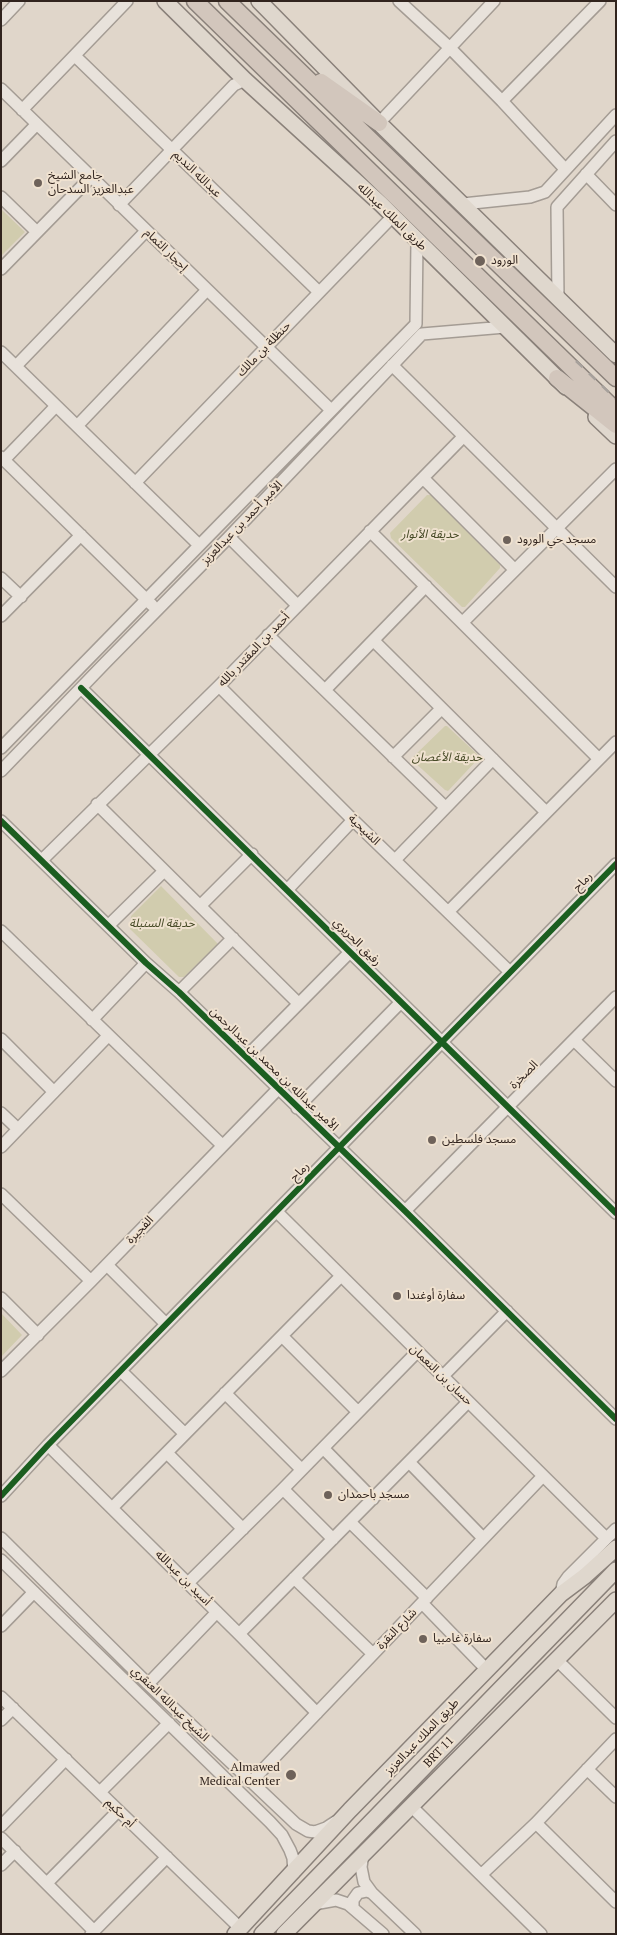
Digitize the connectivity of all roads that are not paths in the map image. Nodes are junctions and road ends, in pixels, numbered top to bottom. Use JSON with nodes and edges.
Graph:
{"nodes":[{"id":1,"x":19,"y":1,"type":"edge"},
{"id":2,"x":126,"y":1,"type":"edge"},
{"id":3,"x":165,"y":1,"type":"edge"},
{"id":4,"x":195,"y":1,"type":"edge"},
{"id":5,"x":227,"y":1,"type":"edge"},
{"id":6,"x":259,"y":1,"type":"edge"},
{"id":7,"x":494,"y":1,"type":"edge"},
{"id":8,"x":403,"y":2,"type":"edge"},
{"id":9,"x":592,"y":4,"type":"edge"},
{"id":10,"x":1,"y":20,"type":"edge"},
{"id":11,"x":260,"y":34,"type":"junction"},
{"id":12,"x":449,"y":47,"type":"junction"},
{"id":13,"x":75,"y":56,"type":"junction"},
{"id":14,"x":268,"y":72,"type":"junction"},
{"id":15,"x":246,"y":80,"type":"junction"},
{"id":16,"x":1,"y":89,"type":"edge"},
{"id":17,"x":502,"y":101,"type":"junction"},
{"id":18,"x":22,"y":110,"type":"junction"},
{"id":19,"x":616,"y":115,"type":"edge"},
{"id":20,"x":379,"y":123,"type":"junction"},
{"id":21,"x":37,"y":124,"type":"junction"},
{"id":22,"x":616,"y":141,"type":"edge"},
{"id":23,"x":172,"y":150,"type":"junction"},
{"id":24,"x":1,"y":160,"type":"edge"},
{"id":25,"x":565,"y":169,"type":"junction"},
{"id":26,"x":586,"y":174,"type":"junction"},
{"id":27,"x":91,"y":177,"type":"junction"},
{"id":28,"x":1,"y":197,"type":"edge"},
{"id":29,"x":119,"y":204,"type":"junction"},
{"id":30,"x":381,"y":204,"type":"junction"},
{"id":31,"x":463,"y":204,"type":"junction"},
{"id":32,"x":616,"y":205,"type":"edge"},
{"id":33,"x":393,"y":216,"type":"junction"},
{"id":34,"x":146,"y":231,"type":"junction"},
{"id":35,"x":37,"y":232,"type":"junction"},
{"id":36,"x":417,"y":241,"type":"junction"},
{"id":37,"x":1,"y":269,"type":"edge"},
{"id":38,"x":208,"y":290,"type":"junction"},
{"id":39,"x":319,"y":292,"type":"junction"},
{"id":40,"x":558,"y":298,"type":"junction"},
{"id":41,"x":505,"y":327,"type":"junction"},
{"id":42,"x":266,"y":347,"type":"junction"},
{"id":43,"x":1,"y":352,"type":"edge"},
{"id":44,"x":616,"y":354,"type":"edge"},
{"id":45,"x":392,"y":365,"type":"junction"},
{"id":46,"x":16,"y":366,"type":"junction"},
{"id":47,"x":558,"y":378,"type":"junction"},
{"id":48,"x":616,"y":378,"type":"edge"},
{"id":49,"x":56,"y":406,"type":"junction"},
{"id":50,"x":331,"y":410,"type":"junction"},
{"id":51,"x":616,"y":411,"type":"edge"},
{"id":52,"x":616,"y":425,"type":"edge"},
{"id":53,"x":77,"y":426,"type":"junction"},
{"id":54,"x":616,"y":436,"type":"edge"},
{"id":55,"x":463,"y":437,"type":"junction"},
{"id":56,"x":3,"y":459,"type":"edge"},
{"id":57,"x":616,"y":469,"type":"edge"},
{"id":58,"x":422,"y":478,"type":"junction"},
{"id":59,"x":135,"y":483,"type":"junction"},
{"id":60,"x":556,"y":528,"type":"junction"},
{"id":61,"x":370,"y":531,"type":"junction"},
{"id":62,"x":81,"y":535,"type":"junction"},
{"id":63,"x":229,"y":537,"type":"junction"},
{"id":64,"x":199,"y":545,"type":"junction"},
{"id":65,"x":515,"y":570,"type":"junction"},
{"id":66,"x":1,"y":578,"type":"edge"},
{"id":67,"x":426,"y":586,"type":"junction"},
{"id":68,"x":616,"y":587,"type":"edge"},
{"id":69,"x":21,"y":597,"type":"junction"},
{"id":70,"x":146,"y":600,"type":"junction"},
{"id":71,"x":297,"y":605,"type":"junction"},
{"id":72,"x":158,"y":611,"type":"junction"},
{"id":73,"x":1,"y":616,"type":"edge"},
{"id":74,"x":463,"y":622,"type":"junction"},
{"id":75,"x":268,"y":635,"type":"junction"},
{"id":76,"x":374,"y":641,"type":"junction"},
{"id":77,"x":96,"y":652,"type":"junction"},
{"id":78,"x":106,"y":662,"type":"junction"},
{"id":79,"x":219,"y":686,"type":"junction"},
{"id":80,"x":81,"y":688,"type":"junction"},
{"id":81,"x":325,"y":690,"type":"junction"},
{"id":82,"x":441,"y":709,"type":"junction"},
{"id":83,"x":616,"y":742,"type":"edge"},
{"id":84,"x":1,"y":748,"type":"edge"},
{"id":85,"x":149,"y":756,"type":"junction"},
{"id":86,"x":393,"y":756,"type":"junction"},
{"id":87,"x":493,"y":759,"type":"junction"},
{"id":88,"x":599,"y":759,"type":"junction"},
{"id":89,"x":1,"y":772,"type":"edge"},
{"id":90,"x":97,"y":804,"type":"junction"},
{"id":91,"x":445,"y":807,"type":"junction"},
{"id":92,"x":546,"y":812,"type":"junction"},
{"id":93,"x":353,"y":820,"type":"junction"},
{"id":94,"x":1,"y":821,"type":"edge"},
{"id":95,"x":252,"y":854,"type":"junction"},
{"id":96,"x":42,"y":860,"type":"junction"},
{"id":97,"x":395,"y":860,"type":"junction"},
{"id":98,"x":616,"y":864,"type":"edge"},
{"id":99,"x":164,"y":871,"type":"junction"},
{"id":100,"x":288,"y":889,"type":"junction"},
{"id":101,"x":201,"y":905,"type":"junction"},
{"id":102,"x":448,"y":910,"type":"junction"},
{"id":103,"x":109,"y":925,"type":"junction"},
{"id":104,"x":1,"y":931,"type":"edge"},
{"id":105,"x":233,"y":938,"type":"junction"},
{"id":106,"x":351,"y":951,"type":"junction"},
{"id":107,"x":146,"y":963,"type":"junction"},
{"id":108,"x":510,"y":972,"type":"junction"},
{"id":109,"x":179,"y":992,"type":"junction"},
{"id":110,"x":616,"y":997,"type":"edge"},
{"id":111,"x":401,"y":1002,"type":"junction"},
{"id":112,"x":298,"y":1003,"type":"junction"},
{"id":113,"x":92,"y":1020,"type":"junction"},
{"id":114,"x":108,"y":1036,"type":"junction"},
{"id":115,"x":1,"y":1039,"type":"edge"},
{"id":116,"x":574,"y":1040,"type":"junction"},
{"id":117,"x":442,"y":1041,"type":"junction"},
{"id":118,"x":246,"y":1057,"type":"junction"},
{"id":119,"x":616,"y":1081,"type":"edge"},
{"id":120,"x":278,"y":1089,"type":"junction"},
{"id":121,"x":54,"y":1092,"type":"junction"},
{"id":122,"x":507,"y":1107,"type":"junction"},
{"id":123,"x":298,"y":1108,"type":"junction"},
{"id":124,"x":1,"y":1113,"type":"edge"},
{"id":125,"x":18,"y":1129,"type":"junction"},
{"id":126,"x":222,"y":1145,"type":"junction"},
{"id":127,"x":1,"y":1147,"type":"edge"},
{"id":128,"x":339,"y":1147,"type":"junction"},
{"id":129,"x":1,"y":1194,"type":"edge"},
{"id":130,"x":405,"y":1211,"type":"junction"},
{"id":131,"x":277,"y":1212,"type":"junction"},
{"id":132,"x":616,"y":1213,"type":"edge"},
{"id":133,"x":107,"y":1265,"type":"junction"},
{"id":134,"x":341,"y":1276,"type":"junction"},
{"id":135,"x":91,"y":1281,"type":"junction"},
{"id":136,"x":1,"y":1298,"type":"edge"},
{"id":137,"x":507,"y":1311,"type":"junction"},
{"id":138,"x":166,"y":1324,"type":"junction"},
{"id":139,"x":38,"y":1334,"type":"junction"},
{"id":140,"x":282,"y":1336,"type":"junction"},
{"id":141,"x":417,"y":1352,"type":"junction"},
{"id":142,"x":1,"y":1371,"type":"edge"},
{"id":143,"x":122,"y":1371,"type":"junction"},
{"id":144,"x":443,"y":1376,"type":"junction"},
{"id":145,"x":225,"y":1393,"type":"junction"},
{"id":146,"x":468,"y":1402,"type":"junction"},
{"id":147,"x":358,"y":1412,"type":"junction"},
{"id":148,"x":616,"y":1419,"type":"edge"},
{"id":149,"x":185,"y":1434,"type":"junction"},
{"id":150,"x":48,"y":1445,"type":"junction"},
{"id":151,"x":323,"y":1448,"type":"junction"},
{"id":152,"x":167,"y":1453,"type":"junction"},
{"id":153,"x":409,"y":1462,"type":"junction"},
{"id":154,"x":301,"y":1470,"type":"junction"},
{"id":155,"x":543,"y":1476,"type":"junction"},
{"id":156,"x":283,"y":1489,"type":"junction"},
{"id":157,"x":1,"y":1496,"type":"edge"},
{"id":158,"x":373,"y":1499,"type":"junction"},
{"id":159,"x":112,"y":1508,"type":"junction"},
{"id":160,"x":350,"y":1522,"type":"junction"},
{"id":161,"x":243,"y":1529,"type":"junction"},
{"id":162,"x":616,"y":1529,"type":"edge"},
{"id":163,"x":1,"y":1538,"type":"edge"},
{"id":164,"x":484,"y":1538,"type":"junction"},
{"id":165,"x":333,"y":1539,"type":"junction"},
{"id":166,"x":611,"y":1543,"type":"edge"},
{"id":167,"x":1,"y":1560,"type":"edge"},
{"id":168,"x":616,"y":1570,"type":"edge"},
{"id":169,"x":294,"y":1578,"type":"junction"},
{"id":170,"x":188,"y":1583,"type":"junction"},
{"id":171,"x":34,"y":1592,"type":"junction"},
{"id":172,"x":424,"y":1600,"type":"junction"},
{"id":173,"x":616,"y":1600,"type":"edge"},
{"id":174,"x":217,"y":1612,"type":"junction"},
{"id":175,"x":1,"y":1626,"type":"edge"},
{"id":176,"x":239,"y":1634,"type":"junction"},
{"id":177,"x":373,"y":1654,"type":"junction"},
{"id":178,"x":557,"y":1660,"type":"junction"},
{"id":179,"x":487,"y":1670,"type":"junction"},
{"id":180,"x":148,"y":1684,"type":"junction"},
{"id":181,"x":1,"y":1697,"type":"edge"},
{"id":182,"x":13,"y":1708,"type":"junction"},
{"id":183,"x":317,"y":1713,"type":"junction"},
{"id":184,"x":616,"y":1718,"type":"edge"},
{"id":185,"x":1,"y":1720,"type":"edge"},
{"id":186,"x":169,"y":1723,"type":"junction"},
{"id":187,"x":616,"y":1739,"type":"edge"},
{"id":188,"x":66,"y":1760,"type":"junction"},
{"id":189,"x":587,"y":1770,"type":"junction"},
{"id":190,"x":251,"y":1782,"type":"junction"},
{"id":191,"x":100,"y":1792,"type":"junction"},
{"id":192,"x":616,"y":1797,"type":"edge"},
{"id":193,"x":411,"y":1806,"type":"junction"},
{"id":194,"x":350,"y":1810,"type":"junction"},
{"id":195,"x":118,"y":1811,"type":"junction"},
{"id":196,"x":536,"y":1823,"type":"junction"},
{"id":197,"x":296,"y":1824,"type":"junction"},
{"id":198,"x":1,"y":1826,"type":"edge"},
{"id":199,"x":282,"y":1835,"type":"junction"},
{"id":200,"x":1,"y":1838,"type":"edge"},
{"id":201,"x":14,"y":1851,"type":"junction"},
{"id":202,"x":363,"y":1854,"type":"junction"},
{"id":203,"x":167,"y":1857,"type":"junction"},
{"id":204,"x":1,"y":1865,"type":"edge"},
{"id":205,"x":294,"y":1873,"type":"junction"},
{"id":206,"x":481,"y":1875,"type":"junction"},
{"id":207,"x":47,"y":1883,"type":"junction"},
{"id":208,"x":372,"y":1893,"type":"junction"},
{"id":209,"x":616,"y":1902,"type":"edge"},
{"id":210,"x":314,"y":1904,"type":"junction"},
{"id":211,"x":353,"y":1908,"type":"junction"},
{"id":212,"x":237,"y":1931,"type":"edge"},
{"id":213,"x":93,"y":1932,"type":"edge"},
{"id":214,"x":262,"y":1934,"type":"edge"},
{"id":215,"x":284,"y":1934,"type":"edge"},
{"id":216,"x":383,"y":1934,"type":"edge"},
{"id":217,"x":415,"y":1934,"type":"edge"},
{"id":218,"x":541,"y":1934,"type":"edge"}],
"edges":[{"from":1,"to":10,"type":"street"},
{"from":2,"to":13,"type":"street"},
{"from":3,"to":15,"type":"main road","name":"طريق الملك عبدالله"},
{"from":4,"to":14,"type":"highway","name":"طريق الملك عبدالله"},
{"from":5,"to":11,"type":"highway"},
{"from":6,"to":20,"type":"main road"},
{"from":7,"to":12,"type":"street"},
{"from":8,"to":12,"type":"street"},
{"from":9,"to":17,"type":"street"},
{"from":11,"to":20,"type":"highway"},
{"from":11,"to":48,"type":"highway"},
{"from":12,"to":17,"type":"street"},
{"from":12,"to":20,"type":"street"},
{"from":13,"to":18,"type":"street"},
{"from":13,"to":23,"type":"street","name":"عبدالله النديم"},
{"from":14,"to":30,"type":"main road"},
{"from":14,"to":51,"type":"highway","name":"طريق الملك عبدالله"},
{"from":15,"to":23,"type":"street"},
{"from":15,"to":30,"type":"main road","name":"طريق الملك عبدالله"},
{"from":16,"to":18,"type":"street","name":"إحجار الثمام"},
{"from":17,"to":25,"type":"street"},
{"from":18,"to":21,"type":"street","name":"إحجار الثمام"},
{"from":19,"to":25,"type":"street"},
{"from":20,"to":31,"type":"main road"},
{"from":21,"to":24,"type":"street"},
{"from":21,"to":27,"type":"street","name":"إحجار الثمام"},
{"from":22,"to":26,"type":"street"},
{"from":23,"to":29,"type":"street"},
{"from":23,"to":39,"type":"street","name":"عبدالله النديم"},
{"from":25,"to":31,"type":"street"},
{"from":26,"to":32,"type":"street"},
{"from":26,"to":40,"type":"street"},
{"from":27,"to":29,"type":"street","name":"إحجار الثمام"},
{"from":27,"to":35,"type":"street"},
{"from":28,"to":35,"type":"street"},
{"from":29,"to":34,"type":"street","name":"إحجار الثمام"},
{"from":30,"to":33,"type":"main road","name":"طريق الملك عبدالله"},
{"from":31,"to":40,"type":"main road"},
{"from":33,"to":36,"type":"main road","name":"طريق الملك عبدالله"},
{"from":33,"to":39,"type":"street","name":"حنظلة بن مالك"},
{"from":34,"to":38,"type":"street","name":"إحجار الثمام"},
{"from":34,"to":46,"type":"street"},
{"from":35,"to":37,"type":"street"},
{"from":36,"to":41,"type":"main road","name":"طريق الملك عبدالله"},
{"from":36,"to":50,"type":"street","name":"الأمير أحمد بن عبدالعزيز"},
{"from":38,"to":42,"type":"street","name":"إحجار الثمام"},
{"from":38,"to":53,"type":"street"},
{"from":39,"to":42,"type":"street","name":"حنظلة بن مالك"},
{"from":40,"to":44,"type":"main road"},
{"from":41,"to":45,"type":"street","name":"الأمير أحمد بن عبدالعزيز"},
{"from":41,"to":47,"type":"main road","name":"طريق الملك عبدالله"},
{"from":42,"to":50,"type":"street","name":"إحجار الثمام"},
{"from":42,"to":59,"type":"street","name":"حنظلة بن مالك"},
{"from":43,"to":46,"type":"street"},
{"from":45,"to":55,"type":"street"},
{"from":45,"to":63,"type":"street","name":"الأمير أحمد بن عبدالعزيز"},
{"from":46,"to":49,"type":"street"},
{"from":47,"to":52,"type":"highway"},
{"from":47,"to":54,"type":"main road","name":"طريق الملك عبدالله"},
{"from":49,"to":53,"type":"street"},
{"from":49,"to":56,"type":"street"},
{"from":50,"to":64,"type":"street","name":"الأمير أحمد بن عبدالعزيز"},
{"from":53,"to":59,"type":"street"},
{"from":55,"to":58,"type":"street","name":"أحمد بن المقتدر بالله"},
{"from":55,"to":60,"type":"street"},
{"from":56,"to":62,"type":"street"},
{"from":57,"to":60,"type":"street"},
{"from":58,"to":61,"type":"street","name":"أحمد بن المقتدر بالله"},
{"from":58,"to":65,"type":"street"},
{"from":59,"to":64,"type":"street"},
{"from":60,"to":65,"type":"street"},
{"from":60,"to":68,"type":"street"},
{"from":61,"to":67,"type":"street"},
{"from":61,"to":71,"type":"street","name":"أحمد بن المقتدر بالله"},
{"from":62,"to":69,"type":"street"},
{"from":62,"to":70,"type":"street"},
{"from":63,"to":71,"type":"street"},
{"from":63,"to":72,"type":"street","name":"الأمير أحمد بن عبدالعزيز"},
{"from":64,"to":70,"type":"street","name":"الأمير أحمد بن عبدالعزيز"},
{"from":65,"to":74,"type":"street"},
{"from":66,"to":69,"type":"street"},
{"from":67,"to":74,"type":"street"},
{"from":67,"to":76,"type":"street"},
{"from":69,"to":73,"type":"street"},
{"from":70,"to":72,"type":"street"},
{"from":70,"to":77,"type":"street","name":"الأمير أحمد بن عبدالعزيز"},
{"from":71,"to":75,"type":"street","name":"أحمد بن المقتدر بالله"},
{"from":72,"to":78,"type":"street","name":"الأمير أحمد بن عبدالعزيز"},
{"from":74,"to":88,"type":"street"},
{"from":75,"to":79,"type":"street","name":"أحمد بن المقتدر بالله"},
{"from":75,"to":81,"type":"street"},
{"from":76,"to":81,"type":"street"},
{"from":76,"to":82,"type":"street"},
{"from":77,"to":78,"type":"street"},
{"from":77,"to":84,"type":"street","name":"الأمير أحمد بن عبدالعزيز"},
{"from":78,"to":80,"type":"street","name":"الأمير أحمد بن عبدالعزيز"},
{"from":79,"to":85,"type":"street","name":"أحمد بن المقتدر بالله"},
{"from":79,"to":93,"type":"street","name":"الشيحية"},
{"from":80,"to":85,"type":"street","name":"رفيق الحريري"},
{"from":80,"to":89,"type":"street","name":"الأمير أحمد بن عبدالعزيز"},
{"from":81,"to":86,"type":"street"},
{"from":82,"to":86,"type":"street"},
{"from":82,"to":87,"type":"street"},
{"from":83,"to":88,"type":"street"},
{"from":85,"to":90,"type":"street","name":"أحمد بن المقتدر بالله"},
{"from":85,"to":95,"type":"street","name":"رفيق الحريري"},
{"from":86,"to":91,"type":"street"},
{"from":87,"to":91,"type":"street"},
{"from":87,"to":92,"type":"street"},
{"from":88,"to":92,"type":"street"},
{"from":90,"to":96,"type":"street","name":"أحمد بن المقتدر بالله"},
{"from":90,"to":99,"type":"street"},
{"from":91,"to":97,"type":"street"},
{"from":92,"to":102,"type":"street"},
{"from":93,"to":97,"type":"street","name":"الشيحية"},
{"from":93,"to":100,"type":"street"},
{"from":94,"to":96,"type":"street","name":"الأمير عبدالله بن محمد بن عبدالرحمن"},
{"from":95,"to":100,"type":"street","name":"رفيق الحريري"},
{"from":95,"to":101,"type":"street"},
{"from":96,"to":103,"type":"street","name":"الأمير عبدالله بن محمد بن عبدالرحمن"},
{"from":97,"to":102,"type":"street","name":"الشيحية"},
{"from":98,"to":108,"type":"street","name":"رماح"},
{"from":99,"to":101,"type":"street"},
{"from":99,"to":103,"type":"street"},
{"from":100,"to":106,"type":"street","name":"رفيق الحريري"},
{"from":101,"to":105,"type":"street"},
{"from":102,"to":108,"type":"street","name":"الشيحية"},
{"from":103,"to":107,"type":"street","name":"الأمير عبدالله بن محمد بن عبدالرحمن"},
{"from":104,"to":113,"type":"street"},
{"from":105,"to":109,"type":"street"},
{"from":105,"to":112,"type":"street"},
{"from":106,"to":111,"type":"street","name":"رفيق الحريري"},
{"from":106,"to":112,"type":"street"},
{"from":107,"to":109,"type":"street","name":"الأمير عبدالله بن محمد بن عبدالرحمن"},
{"from":107,"to":113,"type":"street"},
{"from":108,"to":117,"type":"street","name":"رماح"},
{"from":109,"to":118,"type":"street","name":"الأمير عبدالله بن محمد بن عبدالرحمن"},
{"from":110,"to":116,"type":"street","name":"الصخرة"},
{"from":111,"to":117,"type":"street","name":"رفيق الحريري"},
{"from":111,"to":123,"type":"street"},
{"from":112,"to":118,"type":"street"},
{"from":113,"to":114,"type":"street"},
{"from":114,"to":121,"type":"street"},
{"from":114,"to":126,"type":"street"},
{"from":115,"to":121,"type":"street"},
{"from":116,"to":119,"type":"street"},
{"from":116,"to":122,"type":"street","name":"الصخرة"},
{"from":117,"to":122,"type":"street","name":"رفيق الحريري"},
{"from":117,"to":128,"type":"street","name":"رماح"},
{"from":118,"to":120,"type":"street","name":"الأمير عبدالله بن محمد بن عبدالرحمن"},
{"from":120,"to":123,"type":"street","name":"الأمير عبدالله بن محمد بن عبدالرحمن"},
{"from":120,"to":126,"type":"street","name":"الفجيرة"},
{"from":121,"to":125,"type":"street"},
{"from":122,"to":130,"type":"street","name":"الصخرة"},
{"from":122,"to":132,"type":"street","name":"رفيق الحريري"},
{"from":123,"to":128,"type":"street","name":"الأمير عبدالله بن محمد بن عبدالرحمن"},
{"from":124,"to":125,"type":"street"},
{"from":125,"to":127,"type":"street"},
{"from":126,"to":133,"type":"street","name":"الفجيرة"},
{"from":128,"to":130,"type":"street","name":"الأمير عبدالله بن محمد بن عبدالرحمن"},
{"from":128,"to":131,"type":"street","name":"رماح"},
{"from":129,"to":135,"type":"street"},
{"from":130,"to":137,"type":"street","name":"الأمير عبدالله بن محمد بن عبدالرحمن"},
{"from":131,"to":134,"type":"street","name":"حسان بن النعمان"},
{"from":131,"to":138,"type":"street","name":"رماح"},
{"from":133,"to":135,"type":"street","name":"الفجيرة"},
{"from":133,"to":138,"type":"street"},
{"from":134,"to":140,"type":"street"},
{"from":134,"to":141,"type":"street","name":"حسان بن النعمان"},
{"from":135,"to":139,"type":"street","name":"الفجيرة"},
{"from":136,"to":139,"type":"street"},
{"from":137,"to":144,"type":"street"},
{"from":137,"to":148,"type":"street","name":"الأمير عبدالله بن محمد بن عبدالرحمن"},
{"from":138,"to":143,"type":"street","name":"رماح"},
{"from":139,"to":142,"type":"street","name":"الفجيرة"},
{"from":140,"to":145,"type":"street"},
{"from":140,"to":147,"type":"street"},
{"from":141,"to":144,"type":"street","name":"حسان بن النعمان"},
{"from":141,"to":147,"type":"street"},
{"from":143,"to":149,"type":"street"},
{"from":143,"to":150,"type":"street","name":"رماح"},
{"from":144,"to":146,"type":"street","name":"حسان بن النعمان"},
{"from":145,"to":149,"type":"street"},
{"from":145,"to":154,"type":"street"},
{"from":146,"to":153,"type":"street"},
{"from":146,"to":155,"type":"street","name":"حسان بن النعمان"},
{"from":147,"to":151,"type":"street"},
{"from":149,"to":152,"type":"street"},
{"from":150,"to":157,"type":"street","name":"رماح"},
{"from":150,"to":159,"type":"street","name":"أسيد بن عبدالله"},
{"from":151,"to":154,"type":"street"},
{"from":151,"to":158,"type":"street"},
{"from":152,"to":159,"type":"street"},
{"from":152,"to":161,"type":"street"},
{"from":153,"to":158,"type":"street"},
{"from":153,"to":164,"type":"street"},
{"from":154,"to":156,"type":"street"},
{"from":155,"to":164,"type":"street","name":"شارع النقرة"},
{"from":155,"to":166,"type":"street","name":"حسان بن النعمان"},
{"from":156,"to":161,"type":"street"},
{"from":156,"to":165,"type":"street"},
{"from":158,"to":160,"type":"street"},
{"from":159,"to":170,"type":"street","name":"أسيد بن عبدالله"},
{"from":160,"to":165,"type":"street"},
{"from":160,"to":172,"type":"street"},
{"from":161,"to":170,"type":"street"},
{"from":162,"to":166,"type":"street"},
{"from":163,"to":180,"type":"street","name":"الشيخ عبدالله العنقري"},
{"from":164,"to":172,"type":"street","name":"شارع النقرة"},
{"from":165,"to":169,"type":"street"},
{"from":166,"to":179,"type":"main road","name":"طريق الملك عبدالعزيز"},
{"from":167,"to":171,"type":"street","name":"الشيخ عبدالله العنقري"},
{"from":168,"to":214,"type":"main road","name":"BRT 11"},
{"from":169,"to":176,"type":"street"},
{"from":169,"to":177,"type":"street"},
{"from":170,"to":174,"type":"street","name":"أسيد بن عبدالله"},
{"from":171,"to":175,"type":"street"},
{"from":171,"to":186,"type":"street","name":"الشيخ عبدالله العنقري"},
{"from":172,"to":177,"type":"street","name":"شارع النقرة"},
{"from":172,"to":179,"type":"street"},
{"from":173,"to":178,"type":"main road"},
{"from":174,"to":176,"type":"street","name":"أسيد بن عبدالله"},
{"from":174,"to":180,"type":"street"},
{"from":176,"to":183,"type":"street","name":"أسيد بن عبدالله"},
{"from":177,"to":183,"type":"street","name":"شارع النقرة"},
{"from":178,"to":184,"type":"street"},
{"from":178,"to":193,"type":"main road"},
{"from":179,"to":194,"type":"main road","name":"طريق الملك عبدالعزيز"},
{"from":180,"to":190,"type":"street","name":"الشيخ عبدالله العنقري"},
{"from":181,"to":182,"type":"street","name":"أم حكيم"},
{"from":182,"to":185,"type":"street"},
{"from":182,"to":188,"type":"street","name":"أم حكيم"},
{"from":183,"to":190,"type":"street","name":"شارع النقرة"},
{"from":186,"to":191,"type":"street"},
{"from":186,"to":199,"type":"street","name":"الشيخ عبدالله العنقري"},
{"from":187,"to":189,"type":"street"},
{"from":188,"to":191,"type":"street","name":"أم حكيم"},
{"from":188,"to":198,"type":"street"},
{"from":189,"to":192,"type":"street"},
{"from":189,"to":196,"type":"street"},
{"from":190,"to":197,"type":"street","name":"الشيخ عبدالله العنقري"},
{"from":191,"to":195,"type":"street","name":"أم حكيم"},
{"from":193,"to":202,"type":"main road"},
{"from":193,"to":206,"type":"street"},
{"from":194,"to":197,"type":"street","name":"الشيخ عبدالله العنقري"},
{"from":194,"to":205,"type":"main road","name":"طريق الملك عبدالعزيز"},
{"from":195,"to":203,"type":"street","name":"أم حكيم"},
{"from":195,"to":207,"type":"street"},
{"from":196,"to":206,"type":"street"},
{"from":196,"to":209,"type":"street"},
{"from":197,"to":199,"type":"street"},
{"from":199,"to":205,"type":"street","name":"الشيخ عبدالله العنقري"},
{"from":200,"to":201,"type":"street"},
{"from":201,"to":204,"type":"street"},
{"from":201,"to":207,"type":"street"},
{"from":202,"to":208,"type":"street"},
{"from":202,"to":210,"type":"main road"},
{"from":203,"to":212,"type":"street","name":"أم حكيم"},
{"from":203,"to":213,"type":"street"},
{"from":205,"to":212,"type":"main road","name":"طريق الملك عبدالعزيز"},
{"from":206,"to":218,"type":"street"},
{"from":207,"to":213,"type":"street"},
{"from":208,"to":211,"type":"street"},
{"from":208,"to":217,"type":"street"},
{"from":210,"to":211,"type":"street"},
{"from":210,"to":215,"type":"main road"},
{"from":211,"to":216,"type":"street"}]}
